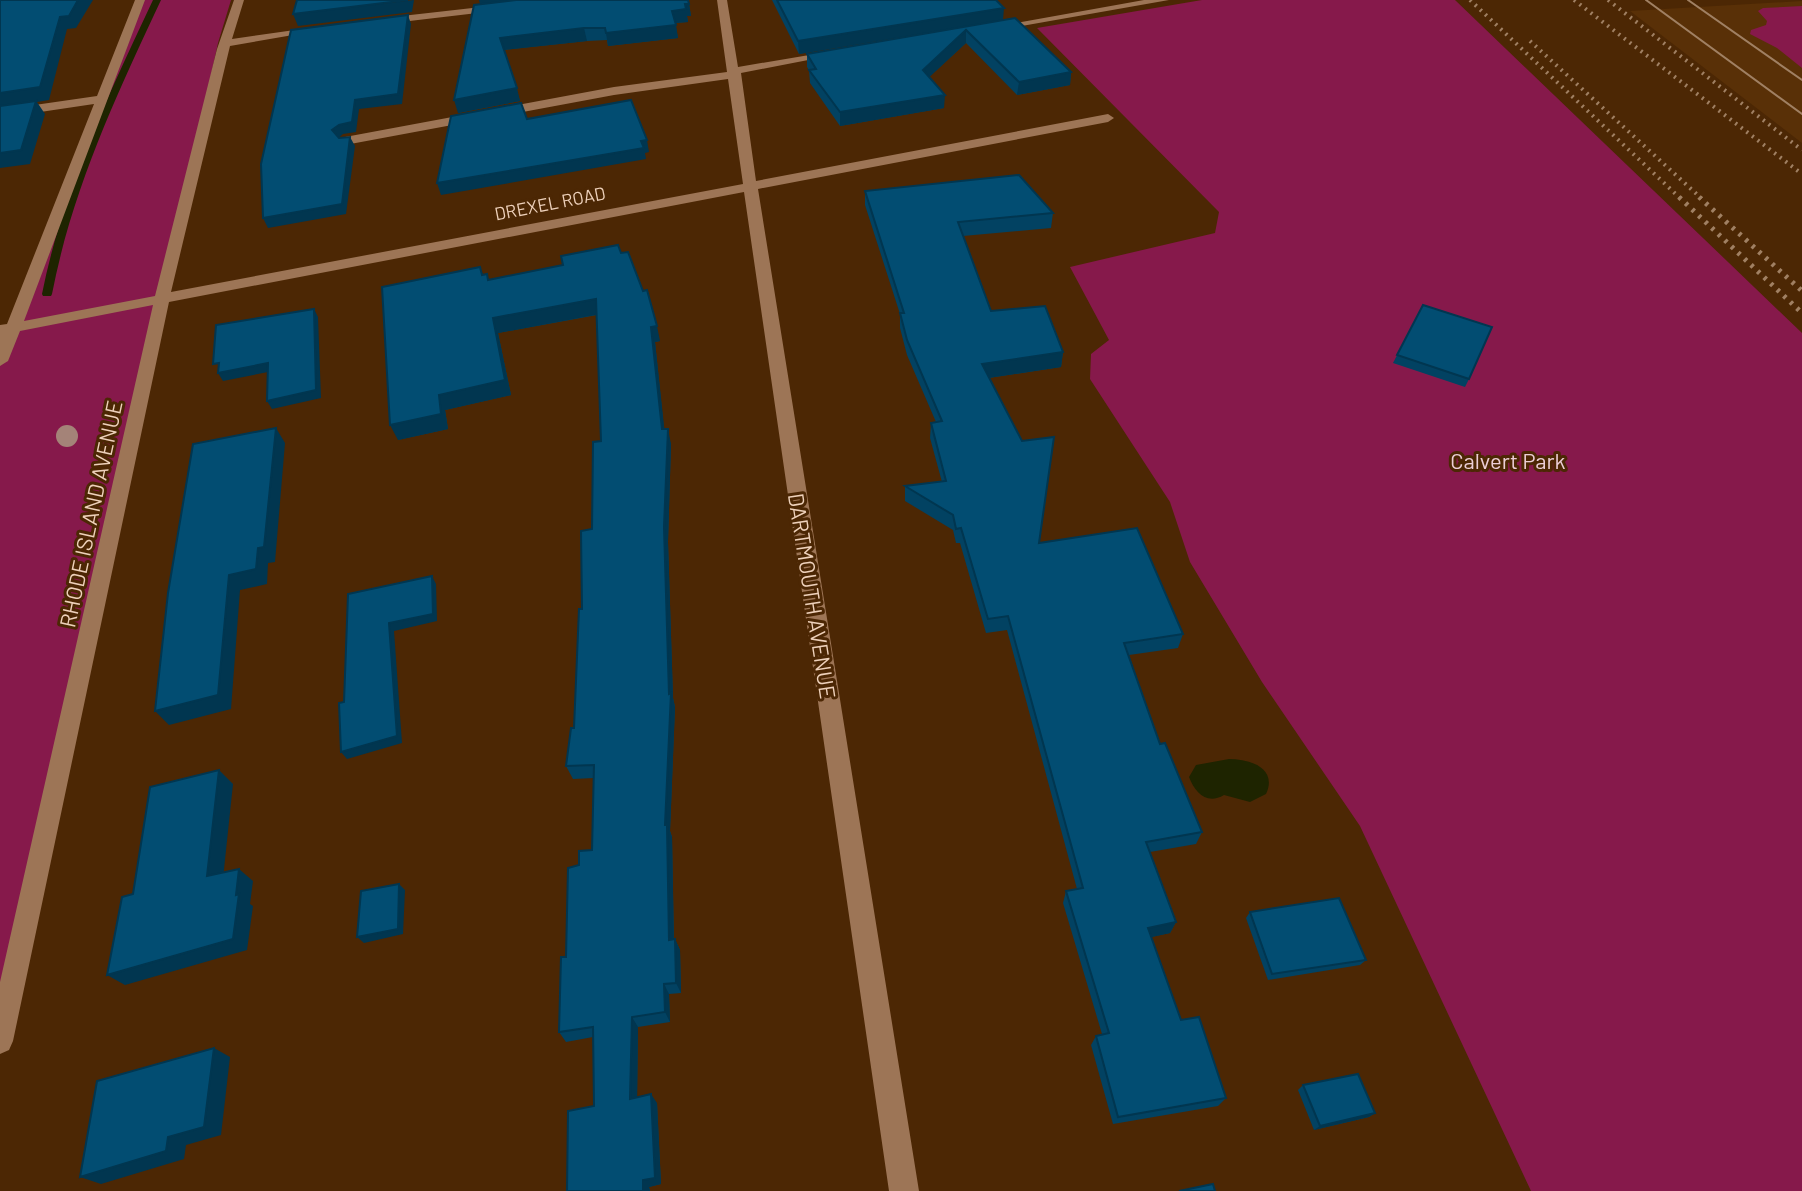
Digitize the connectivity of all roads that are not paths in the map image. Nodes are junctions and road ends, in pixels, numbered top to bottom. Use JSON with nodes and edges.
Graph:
{"nodes":[{"id":1,"x":140,"y":0,"type":"edge"},
{"id":2,"x":239,"y":0,"type":"edge"},
{"id":3,"x":722,"y":0,"type":"edge"},
{"id":4,"x":1164,"y":0,"type":"edge"},
{"id":5,"x":517,"y":6,"type":"edge"},
{"id":6,"x":368,"y":23,"type":"edge"},
{"id":7,"x":324,"y":28,"type":"edge"},
{"id":8,"x":977,"y":31,"type":"edge"},
{"id":9,"x":225,"y":43,"type":"junction"},
{"id":10,"x":852,"y":51,"type":"edge"},
{"id":11,"x":734,"y":72,"type":"junction"},
{"id":12,"x":100,"y":99,"type":"junction"},
{"id":13,"x":0,"y":114,"type":"edge"},
{"id":14,"x":1108,"y":118,"type":"dead end"},
{"id":15,"x":345,"y":141,"type":"edge"},
{"id":16,"x":749,"y":186,"type":"junction"},
{"id":17,"x":162,"y":299,"type":"junction"},
{"id":18,"x":6,"y":328,"type":"edge"},
{"id":19,"x":0,"y":361,"type":"edge"},
{"id":20,"x":0,"y":1041,"type":"edge"},
{"id":21,"x":904,"y":1191,"type":"edge"}],
"edges":[{"from":1,"to":12,"type":"street"},
{"from":2,"to":9,"type":"street","name":"RHODE ISLAND AVENUE"},
{"from":3,"to":11,"type":"street","name":"DARTMOUTH AVENUE"},
{"from":4,"to":8,"type":"street"},
{"from":5,"to":6,"type":"street"},
{"from":7,"to":9,"type":"street"},
{"from":9,"to":17,"type":"street","name":"RHODE ISLAND AVENUE"},
{"from":10,"to":11,"type":"street"},
{"from":11,"to":15,"type":"street"},
{"from":11,"to":16,"type":"street","name":"DARTMOUTH AVENUE"},
{"from":12,"to":13,"type":"street"},
{"from":12,"to":18,"type":"street"},
{"from":14,"to":16,"type":"street","name":"DREXEL ROAD"},
{"from":16,"to":17,"type":"street","name":"DREXEL ROAD"},
{"from":16,"to":21,"type":"street","name":"DARTMOUTH AVENUE"},
{"from":17,"to":18,"type":"street","name":"DREXEL ROAD"},
{"from":17,"to":20,"type":"street","name":"RHODE ISLAND AVENUE"},
{"from":18,"to":19,"type":"street"}]}
